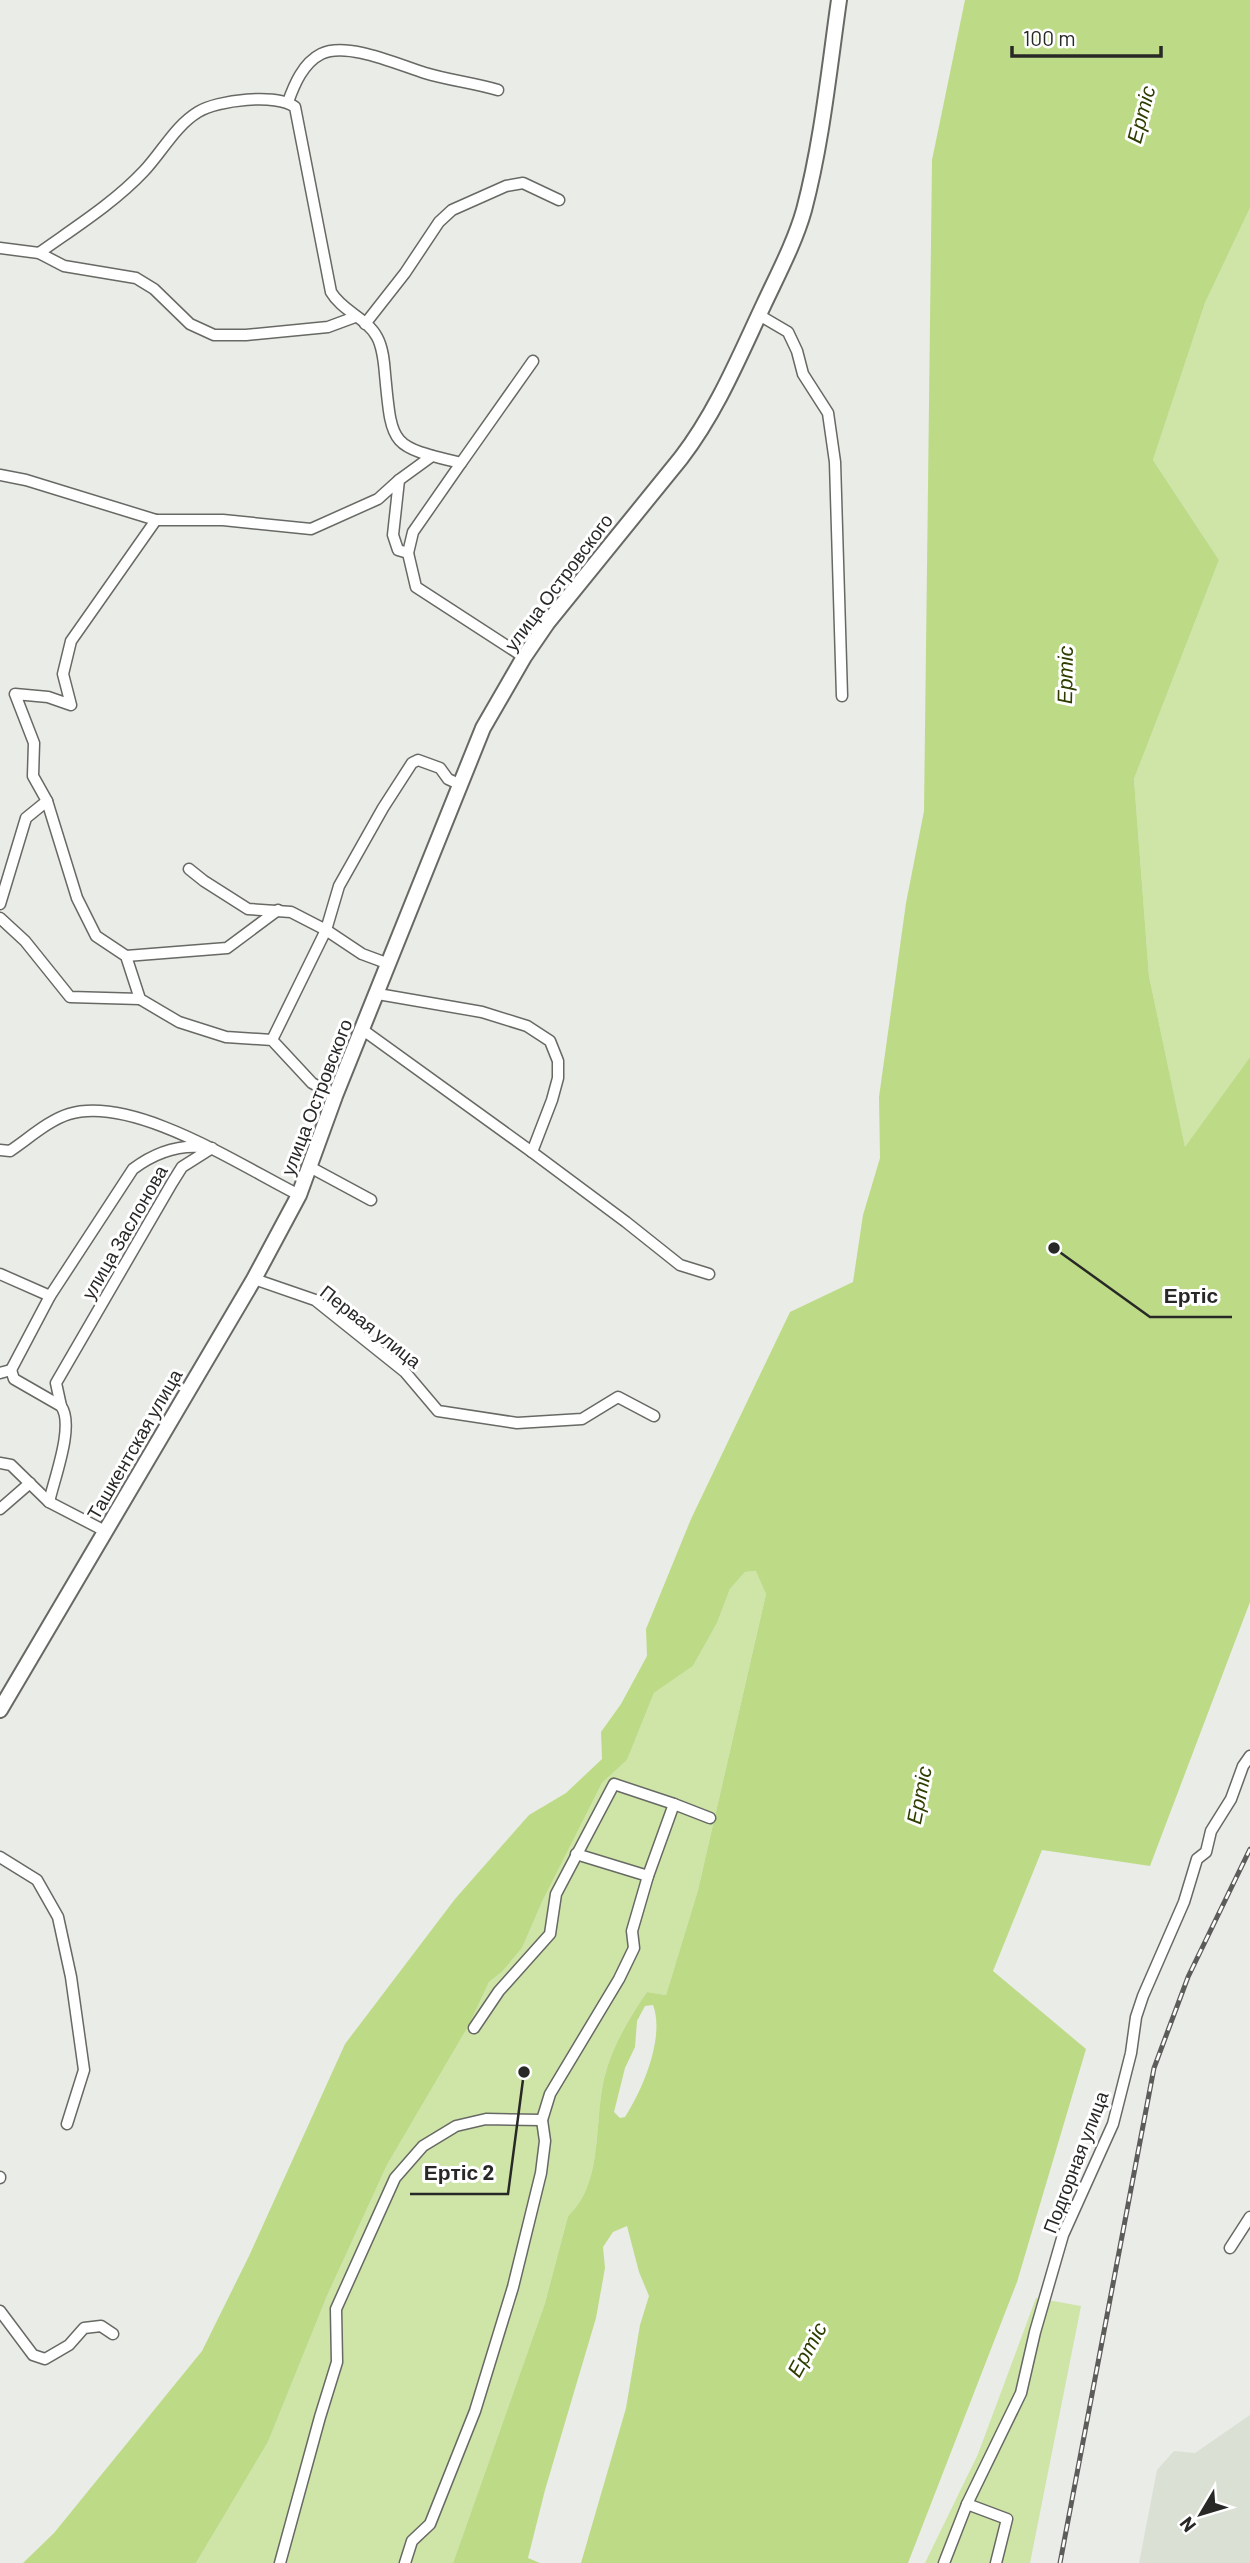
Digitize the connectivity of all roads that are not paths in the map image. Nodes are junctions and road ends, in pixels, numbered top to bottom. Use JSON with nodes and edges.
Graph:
{"nodes":[{"id":1,"x":839,"y":0,"type":"edge"},
{"id":2,"x":498,"y":90,"type":"dead end"},
{"id":3,"x":291,"y":104,"type":"junction"},
{"id":4,"x":559,"y":200,"type":"dead end"},
{"id":5,"x":0,"y":248,"type":"edge"},
{"id":6,"x":39,"y":253,"type":"junction"},
{"id":7,"x":759,"y":314,"type":"junction"},
{"id":8,"x":359,"y":320,"type":"junction"},
{"id":9,"x":533,"y":361,"type":"dead end"},
{"id":10,"x":432,"y":456,"type":"junction"},
{"id":11,"x":461,"y":463,"type":"junction"},
{"id":12,"x":0,"y":475,"type":"edge"},
{"id":13,"x":399,"y":480,"type":"junction"},
{"id":14,"x":156,"y":520,"type":"junction"},
{"id":15,"x":408,"y":553,"type":"junction"},
{"id":16,"x":524,"y":657,"type":"junction"},
{"id":17,"x":842,"y":696,"type":"dead end"},
{"id":18,"x":461,"y":785,"type":"junction"},
{"id":19,"x":47,"y":802,"type":"junction"},
{"id":20,"x":189,"y":869,"type":"dead end"},
{"id":21,"x":0,"y":904,"type":"edge"},
{"id":22,"x":278,"y":910,"type":"junction"},
{"id":23,"x":0,"y":918,"type":"edge"},
{"id":24,"x":326,"y":930,"type":"junction"},
{"id":25,"x":126,"y":956,"type":"junction"},
{"id":26,"x":389,"y":964,"type":"junction"},
{"id":27,"x":378,"y":994,"type":"junction"},
{"id":28,"x":140,"y":999,"type":"junction"},
{"id":29,"x":363,"y":1030,"type":"junction"},
{"id":30,"x":272,"y":1040,"type":"junction"},
{"id":31,"x":335,"y":1096,"type":"junction"},
{"id":32,"x":212,"y":1148,"type":"junction"},
{"id":33,"x":0,"y":1151,"type":"edge"},
{"id":34,"x":532,"y":1152,"type":"junction"},
{"id":35,"x":308,"y":1166,"type":"junction"},
{"id":36,"x":299,"y":1195,"type":"junction"},
{"id":37,"x":371,"y":1200,"type":"dead end"},
{"id":38,"x":0,"y":1274,"type":"edge"},
{"id":39,"x":709,"y":1274,"type":"dead end"},
{"id":40,"x":254,"y":1279,"type":"junction"},
{"id":41,"x":50,"y":1296,"type":"junction"},
{"id":42,"x":11,"y":1370,"type":"junction"},
{"id":43,"x":0,"y":1373,"type":"edge"},
{"id":44,"x":61,"y":1406,"type":"junction"},
{"id":45,"x":654,"y":1416,"type":"dead end"},
{"id":46,"x":0,"y":1463,"type":"edge"},
{"id":47,"x":30,"y":1483,"type":"junction"},
{"id":48,"x":49,"y":1502,"type":"junction"},
{"id":49,"x":0,"y":1509,"type":"edge"},
{"id":50,"x":105,"y":1531,"type":"junction"},
{"id":51,"x":0,"y":1710,"type":"edge"},
{"id":52,"x":1250,"y":1756,"type":"edge"},
{"id":53,"x":674,"y":1804,"type":"junction"},
{"id":54,"x":710,"y":1818,"type":"dead end"},
{"id":55,"x":576,"y":1854,"type":"junction"},
{"id":56,"x":0,"y":1857,"type":"edge"},
{"id":57,"x":648,"y":1876,"type":"junction"},
{"id":58,"x":474,"y":2028,"type":"dead end"},
{"id":59,"x":542,"y":2120,"type":"junction"},
{"id":60,"x":66,"y":2124,"type":"dead end"},
{"id":61,"x":1250,"y":2217,"type":"edge"},
{"id":62,"x":1230,"y":2248,"type":"dead end"},
{"id":63,"x":0,"y":2311,"type":"edge"},
{"id":64,"x":113,"y":2334,"type":"dead end"},
{"id":65,"x":967,"y":2504,"type":"junction"},
{"id":66,"x":280,"y":2563,"type":"edge"},
{"id":67,"x":405,"y":2563,"type":"edge"},
{"id":68,"x":944,"y":2563,"type":"edge"},
{"id":69,"x":996,"y":2563,"type":"edge"}],
"edges":[{"from":1,"to":7,"type":"main road","name":"улица Островского"},
{"from":2,"to":3,"type":"street"},
{"from":3,"to":6,"type":"street"},
{"from":3,"to":8,"type":"street"},
{"from":4,"to":8,"type":"street"},
{"from":5,"to":6,"type":"street"},
{"from":6,"to":8,"type":"street"},
{"from":7,"to":16,"type":"main road","name":"улица Островского"},
{"from":7,"to":17,"type":"street"},
{"from":8,"to":10,"type":"street"},
{"from":9,"to":11,"type":"street"},
{"from":10,"to":11,"type":"street"},
{"from":10,"to":13,"type":"street"},
{"from":11,"to":15,"type":"street"},
{"from":12,"to":14,"type":"street"},
{"from":13,"to":14,"type":"street"},
{"from":13,"to":15,"type":"street"},
{"from":14,"to":19,"type":"street"},
{"from":15,"to":16,"type":"street"},
{"from":16,"to":18,"type":"main road","name":"улица Островского"},
{"from":18,"to":24,"type":"street"},
{"from":18,"to":26,"type":"main road","name":"улица Островского"},
{"from":19,"to":21,"type":"street"},
{"from":19,"to":25,"type":"street"},
{"from":20,"to":22,"type":"street"},
{"from":22,"to":24,"type":"street"},
{"from":22,"to":25,"type":"street"},
{"from":23,"to":28,"type":"street"},
{"from":24,"to":26,"type":"street"},
{"from":24,"to":30,"type":"street"},
{"from":25,"to":28,"type":"street"},
{"from":26,"to":27,"type":"main road","name":"улица Островского"},
{"from":27,"to":29,"type":"main road","name":"улица Островского"},
{"from":27,"to":34,"type":"street"},
{"from":28,"to":30,"type":"street"},
{"from":29,"to":31,"type":"main road","name":"улица Островского"},
{"from":29,"to":34,"type":"street"},
{"from":30,"to":31,"type":"street"},
{"from":31,"to":35,"type":"main road","name":"улица Островского"},
{"from":32,"to":33,"type":"street"},
{"from":32,"to":36,"type":"street"},
{"from":32,"to":41,"type":"street","name":"улица Заслонова"},
{"from":32,"to":44,"type":"street","name":"улица Заслонова"},
{"from":34,"to":39,"type":"street"},
{"from":35,"to":36,"type":"main road","name":"улица Островского"},
{"from":35,"to":37,"type":"street"},
{"from":36,"to":40,"type":"main road","name":"Ташкентская улица"},
{"from":38,"to":41,"type":"street"},
{"from":40,"to":45,"type":"street","name":"Первая улица"},
{"from":40,"to":50,"type":"main road","name":"Ташкентская улица"},
{"from":41,"to":42,"type":"street","name":"улица Заслонова"},
{"from":42,"to":43,"type":"street"},
{"from":42,"to":44,"type":"street"},
{"from":44,"to":48,"type":"street","name":"улица Заслонова"},
{"from":46,"to":47,"type":"street"},
{"from":47,"to":48,"type":"street"},
{"from":47,"to":49,"type":"street"},
{"from":48,"to":50,"type":"street"},
{"from":50,"to":51,"type":"main road","name":"Ташкентская улица"},
{"from":52,"to":65,"type":"street","name":"Подгорная улица"},
{"from":53,"to":54,"type":"street"},
{"from":53,"to":55,"type":"street"},
{"from":53,"to":57,"type":"street"},
{"from":55,"to":57,"type":"street"},
{"from":55,"to":58,"type":"street"},
{"from":56,"to":60,"type":"street"},
{"from":57,"to":59,"type":"street"},
{"from":59,"to":66,"type":"street"},
{"from":59,"to":67,"type":"street"},
{"from":61,"to":62,"type":"street"},
{"from":63,"to":64,"type":"street"},
{"from":65,"to":68,"type":"street","name":"Подгорная улица"},
{"from":65,"to":69,"type":"street"}]}
